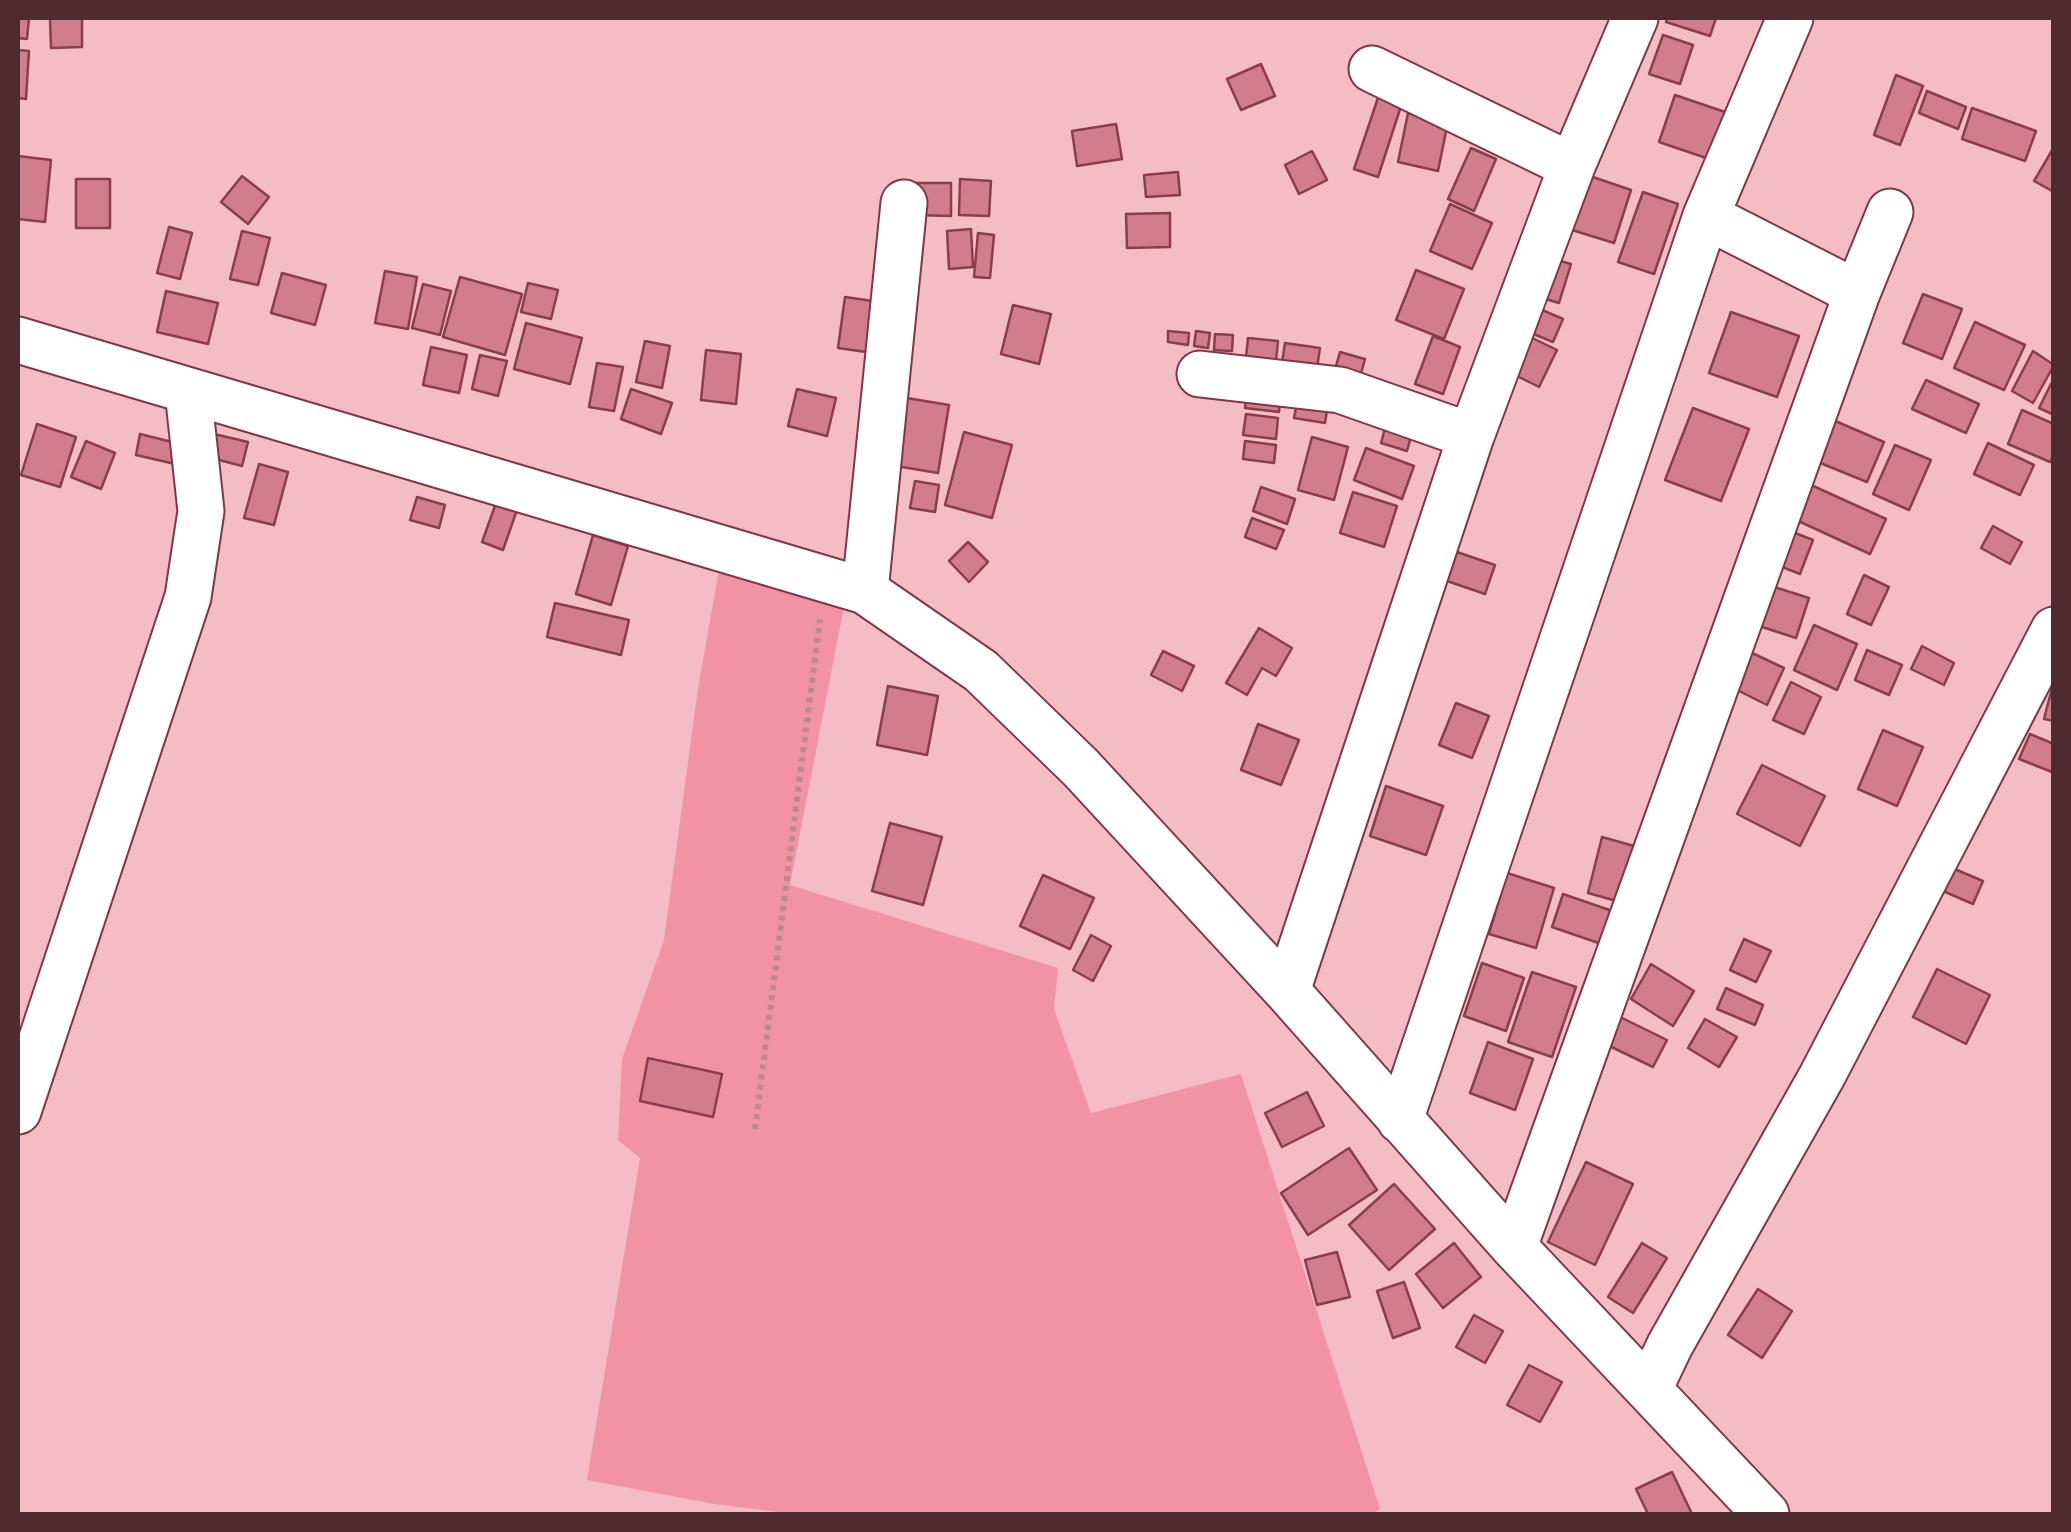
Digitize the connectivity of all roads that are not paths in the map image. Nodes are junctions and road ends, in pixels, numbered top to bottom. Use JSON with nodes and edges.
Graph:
{"nodes":[{"id":1,"x":1635,"y":18,"type":"edge"},
{"id":2,"x":1790,"y":18,"type":"edge"},
{"id":3,"x":1372,"y":69,"type":"dead end"},
{"id":4,"x":1572,"y":166,"type":"junction"},
{"id":5,"x":904,"y":203,"type":"dead end"},
{"id":6,"x":1890,"y":212,"type":"dead end"},
{"id":7,"x":1706,"y":216,"type":"junction"},
{"id":8,"x":1856,"y":293,"type":"junction"},
{"id":9,"x":18,"y":340,"type":"edge"},
{"id":10,"x":1200,"y":374,"type":"dead end"},
{"id":11,"x":188,"y":391,"type":"junction"},
{"id":12,"x":1471,"y":436,"type":"junction"},
{"id":13,"x":845,"y":585,"type":"junction"},
{"id":14,"x":2054,"y":630,"type":"edge"},
{"id":15,"x":1287,"y":991,"type":"junction"},
{"id":16,"x":18,"y":1112,"type":"edge"},
{"id":17,"x":1400,"y":1120,"type":"junction"},
{"id":18,"x":1514,"y":1247,"type":"junction"},
{"id":19,"x":1649,"y":1390,"type":"junction"},
{"id":20,"x":1766,"y":1514,"type":"edge"}],
"edges":[{"from":1,"to":4,"type":"street"},
{"from":2,"to":7,"type":"street"},
{"from":3,"to":4,"type":"street"},
{"from":4,"to":12,"type":"street"},
{"from":5,"to":13,"type":"street"},
{"from":6,"to":8,"type":"street"},
{"from":7,"to":8,"type":"street"},
{"from":7,"to":17,"type":"street"},
{"from":8,"to":18,"type":"street"},
{"from":9,"to":11,"type":"street"},
{"from":10,"to":12,"type":"street"},
{"from":11,"to":13,"type":"street"},
{"from":11,"to":16,"type":"street"},
{"from":12,"to":15,"type":"street"},
{"from":13,"to":15,"type":"street"},
{"from":14,"to":19,"type":"street"},
{"from":15,"to":17,"type":"street"},
{"from":17,"to":18,"type":"street"},
{"from":18,"to":19,"type":"street"},
{"from":19,"to":20,"type":"street"}]}
